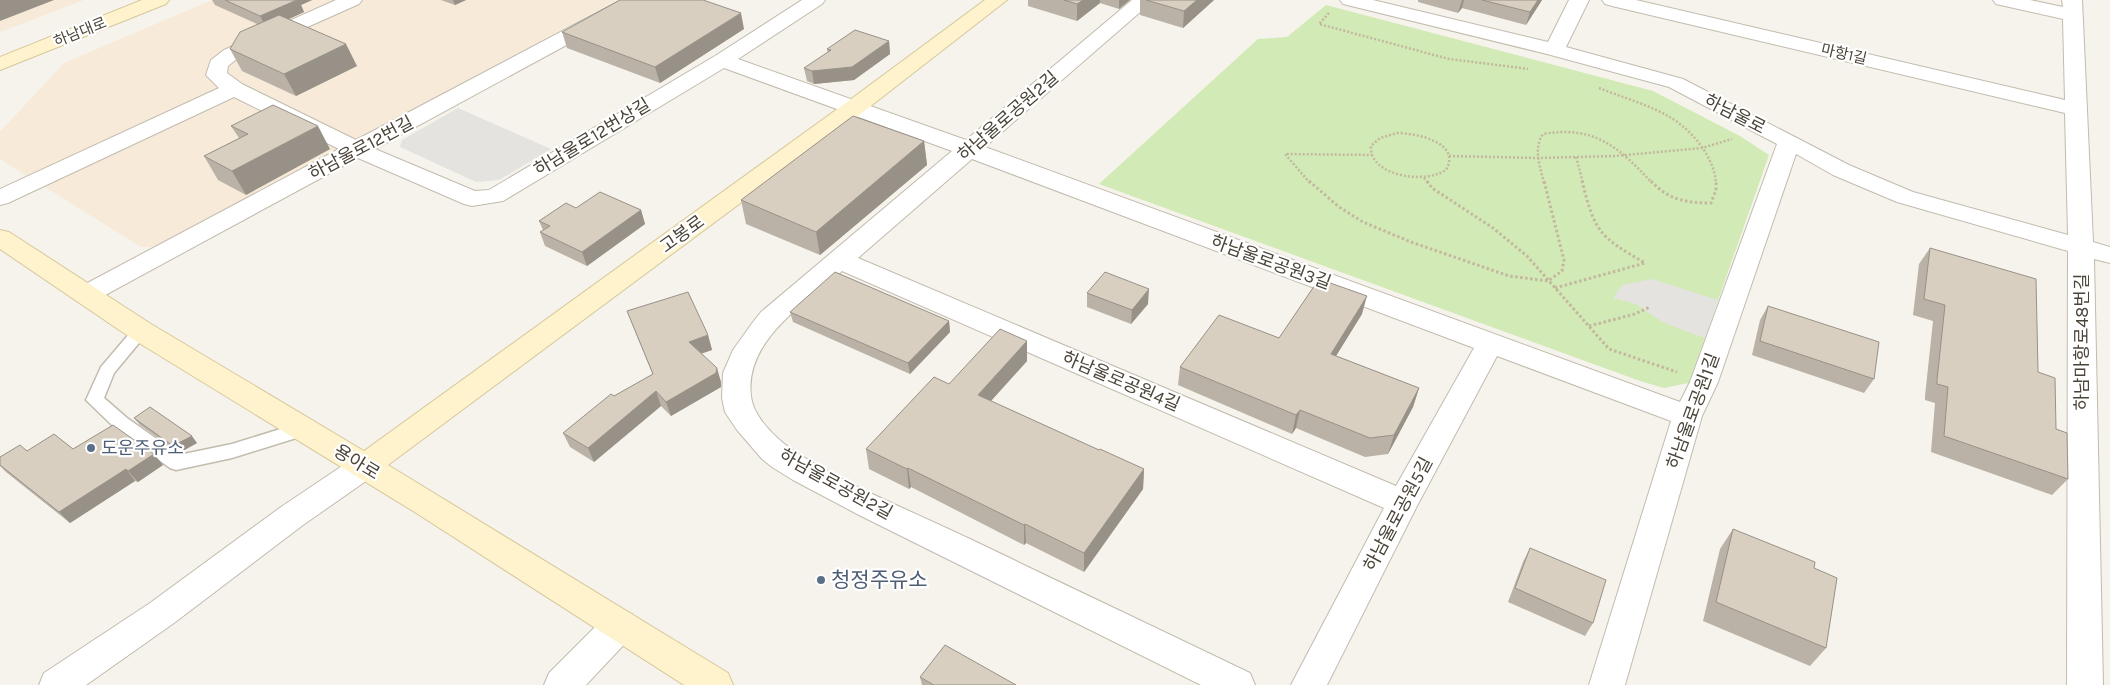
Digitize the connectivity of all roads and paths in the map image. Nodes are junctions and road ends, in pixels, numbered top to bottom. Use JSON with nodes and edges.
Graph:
{"nodes":[{"id":1,"x":159,"y":0,"type":"edge"},
{"id":2,"x":352,"y":0,"type":"edge"},
{"id":3,"x":634,"y":0,"type":"edge"},
{"id":4,"x":815,"y":0,"type":"edge"},
{"id":5,"x":997,"y":0,"type":"edge"},
{"id":6,"x":1144,"y":0,"type":"edge"},
{"id":7,"x":1350,"y":0,"type":"edge"},
{"id":8,"x":1579,"y":0,"type":"edge"},
{"id":9,"x":1612,"y":0,"type":"edge"},
{"id":10,"x":2002,"y":0,"type":"edge"},
{"id":11,"x":2072,"y":8,"type":"edge"},
{"id":12,"x":1330,"y":12,"type":"dead end"},
{"id":13,"x":106,"y":22,"type":"junction"},
{"id":14,"x":0,"y":48,"type":"edge"},
{"id":15,"x":1554,"y":50,"type":"junction"},
{"id":16,"x":722,"y":60,"type":"junction"},
{"id":17,"x":0,"y":64,"type":"edge"},
{"id":18,"x":1536,"y":70,"type":"dead end"},
{"id":19,"x":0,"y":84,"type":"edge"},
{"id":20,"x":1592,"y":86,"type":"dead end"},
{"id":21,"x":234,"y":89,"type":"junction"},
{"id":22,"x":855,"y":107,"type":"junction"},
{"id":23,"x":2075,"y":108,"type":"junction"},
{"id":24,"x":1749,"y":122,"type":"junction"},
{"id":25,"x":1789,"y":141,"type":"junction"},
{"id":26,"x":1702,"y":148,"type":"junction"},
{"id":27,"x":358,"y":150,"type":"junction"},
{"id":28,"x":968,"y":150,"type":"junction"},
{"id":29,"x":1372,"y":155,"type":"junction"},
{"id":30,"x":1624,"y":155,"type":"junction"},
{"id":31,"x":1449,"y":156,"type":"junction"},
{"id":32,"x":1576,"y":157,"type":"junction"},
{"id":33,"x":1538,"y":158,"type":"junction"},
{"id":34,"x":1424,"y":178,"type":"junction"},
{"id":35,"x":0,"y":198,"type":"edge"},
{"id":36,"x":0,"y":238,"type":"edge"},
{"id":37,"x":2081,"y":247,"type":"junction"},
{"id":38,"x":2110,"y":255,"type":"edge"},
{"id":39,"x":840,"y":260,"type":"junction"},
{"id":40,"x":1548,"y":281,"type":"junction"},
{"id":41,"x":1555,"y":288,"type":"junction"},
{"id":42,"x":87,"y":294,"type":"junction"},
{"id":43,"x":1650,"y":307,"type":"dead end"},
{"id":44,"x":1589,"y":326,"type":"junction"},
{"id":45,"x":141,"y":331,"type":"junction"},
{"id":46,"x":1490,"y":344,"type":"junction"},
{"id":47,"x":1704,"y":382,"type":"junction"},
{"id":48,"x":1687,"y":416,"type":"junction"},
{"id":49,"x":303,"y":429,"type":"junction"},
{"id":50,"x":366,"y":466,"type":"junction"},
{"id":51,"x":1403,"y":502,"type":"junction"},
{"id":52,"x":620,"y":625,"type":"junction"},
{"id":53,"x":57,"y":685,"type":"edge"},
{"id":54,"x":562,"y":685,"type":"edge"},
{"id":55,"x":715,"y":685,"type":"edge"},
{"id":56,"x":1236,"y":685,"type":"edge"},
{"id":57,"x":1309,"y":685,"type":"edge"},
{"id":58,"x":1607,"y":685,"type":"edge"},
{"id":59,"x":2085,"y":685,"type":"edge"}],
"edges":[{"from":1,"to":13,"type":"main road","name":"하남대로"},
{"from":2,"to":21,"type":"street","name":"하남울로12번상길"},
{"from":3,"to":27,"type":"street","name":"하남울로12번길"},
{"from":4,"to":16,"type":"street","name":"하남울로12번상길"},
{"from":5,"to":22,"type":"main road","name":"고봉로"},
{"from":6,"to":28,"type":"street","name":"하남울로공원2길"},
{"from":7,"to":15,"type":"street","name":"하남울로"},
{"from":8,"to":15,"type":"street"},
{"from":9,"to":23,"type":"street","name":"마항1길"},
{"from":10,"to":11,"type":"street"},
{"from":11,"to":23,"type":"street","name":"하남마항로48번길"},
{"from":12,"to":18,"type":"path"},
{"from":13,"to":14,"type":"main road"},
{"from":13,"to":17,"type":"main road","name":"하남대로"},
{"from":13,"to":19,"type":"main road"},
{"from":15,"to":24,"type":"street","name":"하남울로"},
{"from":16,"to":22,"type":"street","name":"하남울로공원3길"},
{"from":16,"to":27,"type":"street","name":"하남울로12번상길"},
{"from":20,"to":26,"type":"path"},
{"from":21,"to":27,"type":"street","name":"하남울로12번상길"},
{"from":21,"to":35,"type":"street"},
{"from":22,"to":28,"type":"street","name":"하남울로공원3길"},
{"from":22,"to":50,"type":"main road","name":"고봉로"},
{"from":23,"to":37,"type":"street","name":"하남마항로48번길"},
{"from":24,"to":25,"type":"street","name":"하남울로"},
{"from":24,"to":26,"type":"path"},
{"from":25,"to":37,"type":"street","name":"하남울로"},
{"from":25,"to":47,"type":"street","name":"하남울로공원1길"},
{"from":26,"to":30,"type":"path"},
{"from":26,"to":30,"type":"path"},
{"from":27,"to":42,"type":"street","name":"하남울로12번길"},
{"from":28,"to":39,"type":"street","name":"하남울로공원2길"},
{"from":28,"to":46,"type":"street","name":"하남울로공원3길"},
{"from":29,"to":31,"type":"path"},
{"from":29,"to":34,"type":"path"},
{"from":29,"to":40,"type":"path"},
{"from":30,"to":32,"type":"path"},
{"from":30,"to":33,"type":"path"},
{"from":31,"to":33,"type":"path"},
{"from":31,"to":34,"type":"path"},
{"from":32,"to":33,"type":"path"},
{"from":32,"to":41,"type":"path"},
{"from":33,"to":40,"type":"path"},
{"from":34,"to":40,"type":"path"},
{"from":36,"to":42,"type":"main road","name":"용아로"},
{"from":37,"to":38,"type":"street","name":"하남울로"},
{"from":37,"to":59,"type":"street","name":"하남마항로48번길"},
{"from":39,"to":51,"type":"street","name":"하남울로공원4길"},
{"from":39,"to":56,"type":"street","name":"하남울로공원2길"},
{"from":40,"to":41,"type":"path"},
{"from":41,"to":44,"type":"path"},
{"from":42,"to":45,"type":"main road","name":"용아로"},
{"from":43,"to":44,"type":"path"},
{"from":44,"to":47,"type":"path"},
{"from":45,"to":49,"type":"main road","name":"용아로"},
{"from":45,"to":49,"type":"lane"},
{"from":46,"to":48,"type":"street","name":"하남울로공원3길"},
{"from":46,"to":51,"type":"street","name":"하남울로공원5길"},
{"from":47,"to":48,"type":"street","name":"하남울로공원1길"},
{"from":48,"to":58,"type":"street","name":"하남울로공원1길"},
{"from":49,"to":50,"type":"main road","name":"용아로"},
{"from":50,"to":52,"type":"main road","name":"용아로"},
{"from":50,"to":53,"type":"street"},
{"from":51,"to":57,"type":"street","name":"하남울로공원5길"},
{"from":52,"to":54,"type":"street"},
{"from":52,"to":55,"type":"main road","name":"용아로"}]}
